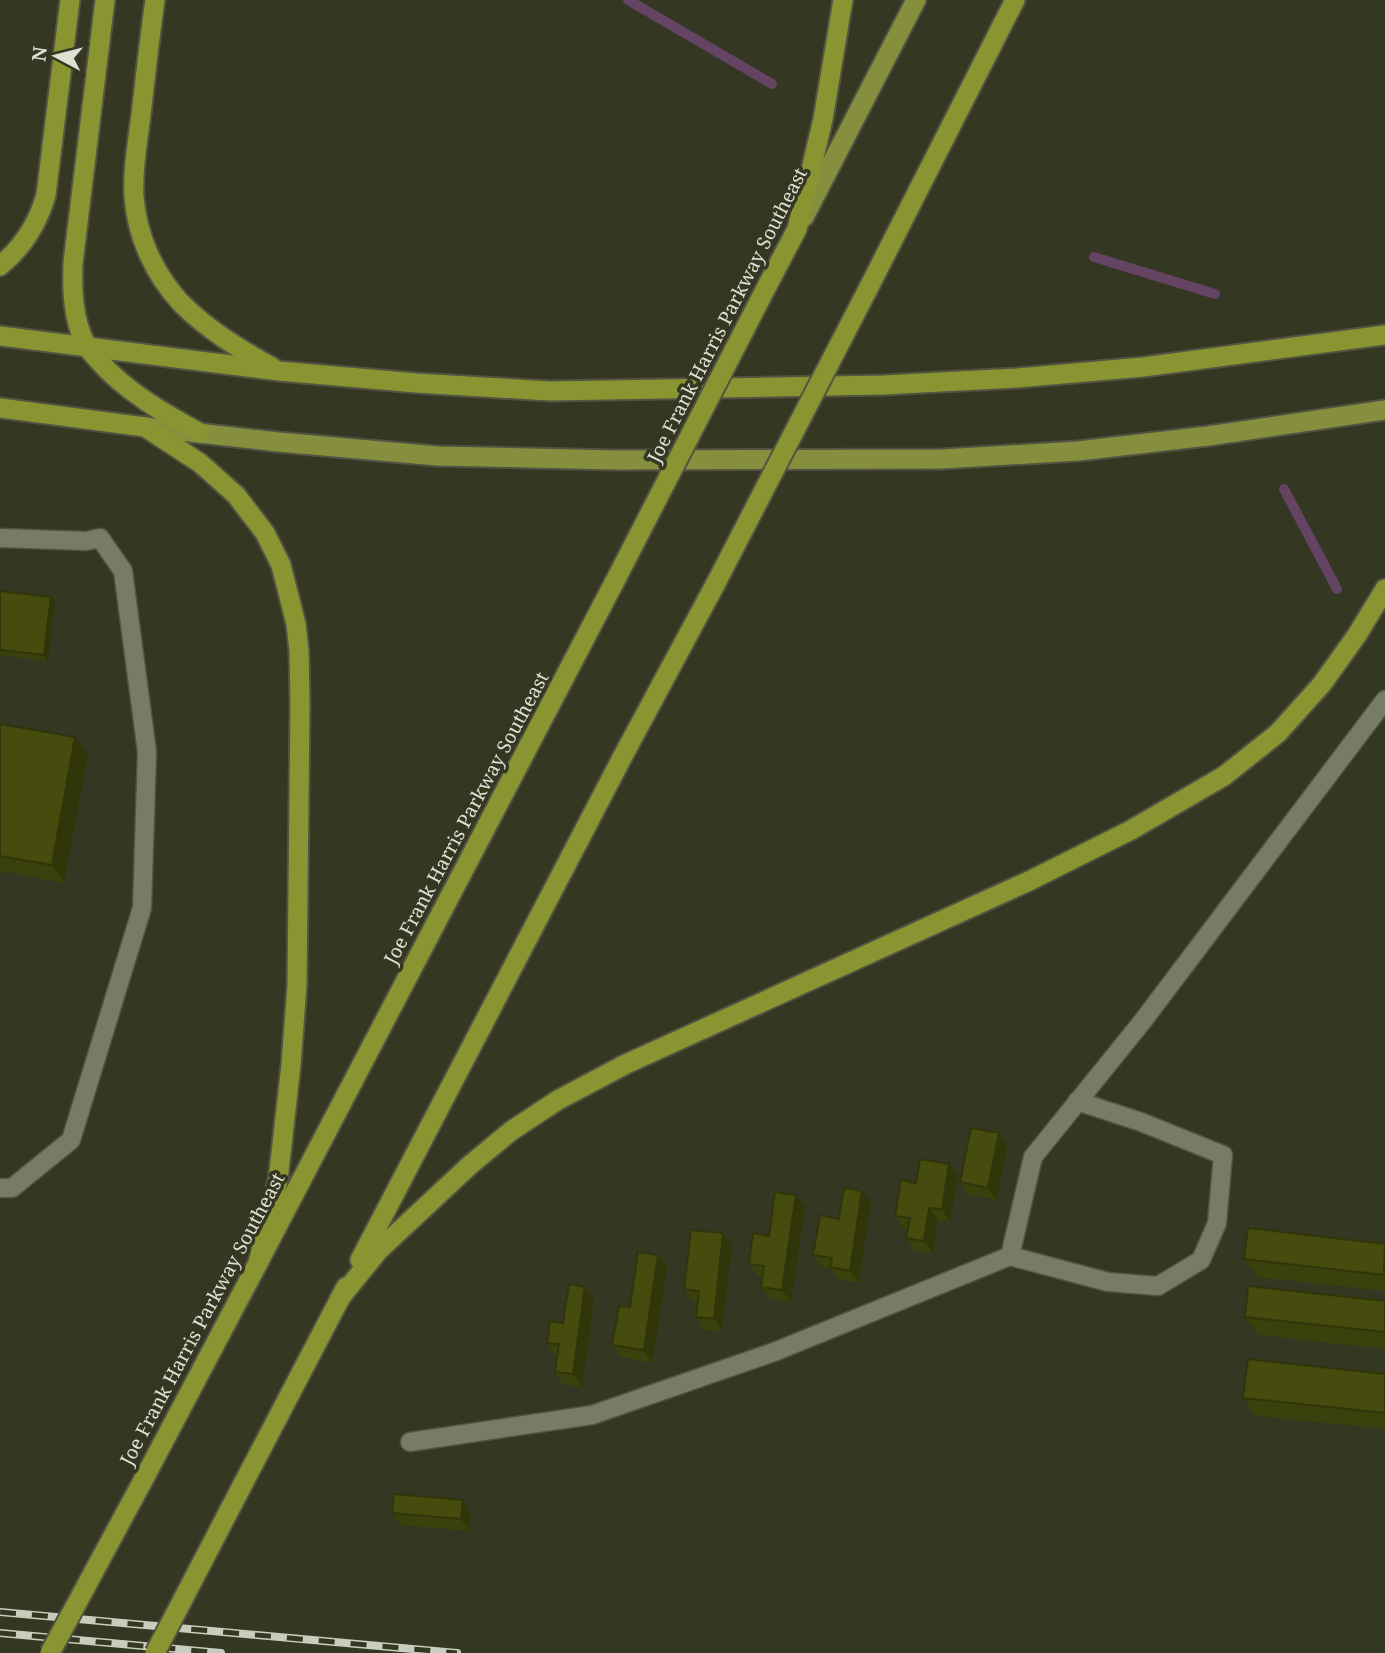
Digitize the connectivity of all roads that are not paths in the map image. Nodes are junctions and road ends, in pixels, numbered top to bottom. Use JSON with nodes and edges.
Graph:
{"nodes":[{"id":1,"x":70,"y":0,"type":"edge"},
{"id":2,"x":105,"y":0,"type":"edge"},
{"id":3,"x":155,"y":0,"type":"edge"},
{"id":4,"x":843,"y":0,"type":"edge"},
{"id":5,"x":916,"y":0,"type":"edge"},
{"id":6,"x":1015,"y":0,"type":"edge"},
{"id":7,"x":797,"y":229,"type":"junction"},
{"id":8,"x":0,"y":266,"type":"edge"},
{"id":9,"x":1385,"y":335,"type":"edge"},
{"id":10,"x":0,"y":336,"type":"edge"},
{"id":11,"x":86,"y":347,"type":"junction"},
{"id":12,"x":279,"y":371,"type":"junction"},
{"id":13,"x":0,"y":408,"type":"edge"},
{"id":14,"x":1385,"y":410,"type":"edge"},
{"id":15,"x":145,"y":427,"type":"junction"},
{"id":16,"x":200,"y":433,"type":"junction"},
{"id":17,"x":0,"y":538,"type":"edge"},
{"id":18,"x":1385,"y":589,"type":"edge"},
{"id":19,"x":1385,"y":700,"type":"edge"},
{"id":20,"x":1077,"y":1101,"type":"junction"},
{"id":21,"x":0,"y":1188,"type":"edge"},
{"id":22,"x":1010,"y":1256,"type":"junction"},
{"id":23,"x":258,"y":1263,"type":"junction"},
{"id":24,"x":340,"y":1298,"type":"junction"},
{"id":25,"x":410,"y":1441,"type":"dead end"},
{"id":26,"x":50,"y":1653,"type":"edge"},
{"id":27,"x":155,"y":1653,"type":"edge"}],
"edges":[{"from":1,"to":8,"type":"highway"},
{"from":2,"to":11,"type":"highway"},
{"from":3,"to":12,"type":"highway"},
{"from":4,"to":7,"type":"highway"},
{"from":5,"to":7,"type":"main road","name":"Joe Frank Harris Parkway Southeast"},
{"from":6,"to":24,"type":"highway","bridge":true},
{"from":7,"to":23,"type":"highway","name":"Joe Frank Harris Parkway Southeast","bridge":true},
{"from":9,"to":12,"type":"highway"},
{"from":10,"to":11,"type":"highway"},
{"from":11,"to":12,"type":"highway"},
{"from":11,"to":16,"type":"highway"},
{"from":13,"to":15,"type":"highway"},
{"from":14,"to":16,"type":"main road"},
{"from":15,"to":16,"type":"main road"},
{"from":15,"to":23,"type":"highway"},
{"from":17,"to":21,"type":"lane"},
{"from":18,"to":24,"type":"highway"},
{"from":19,"to":20,"type":"lane"},
{"from":20,"to":22,"type":"lane"},
{"from":20,"to":22,"type":"lane"},
{"from":22,"to":25,"type":"lane"},
{"from":23,"to":26,"type":"highway","name":"Joe Frank Harris Parkway Southeast","bridge":true},
{"from":24,"to":27,"type":"highway","bridge":true}]}
